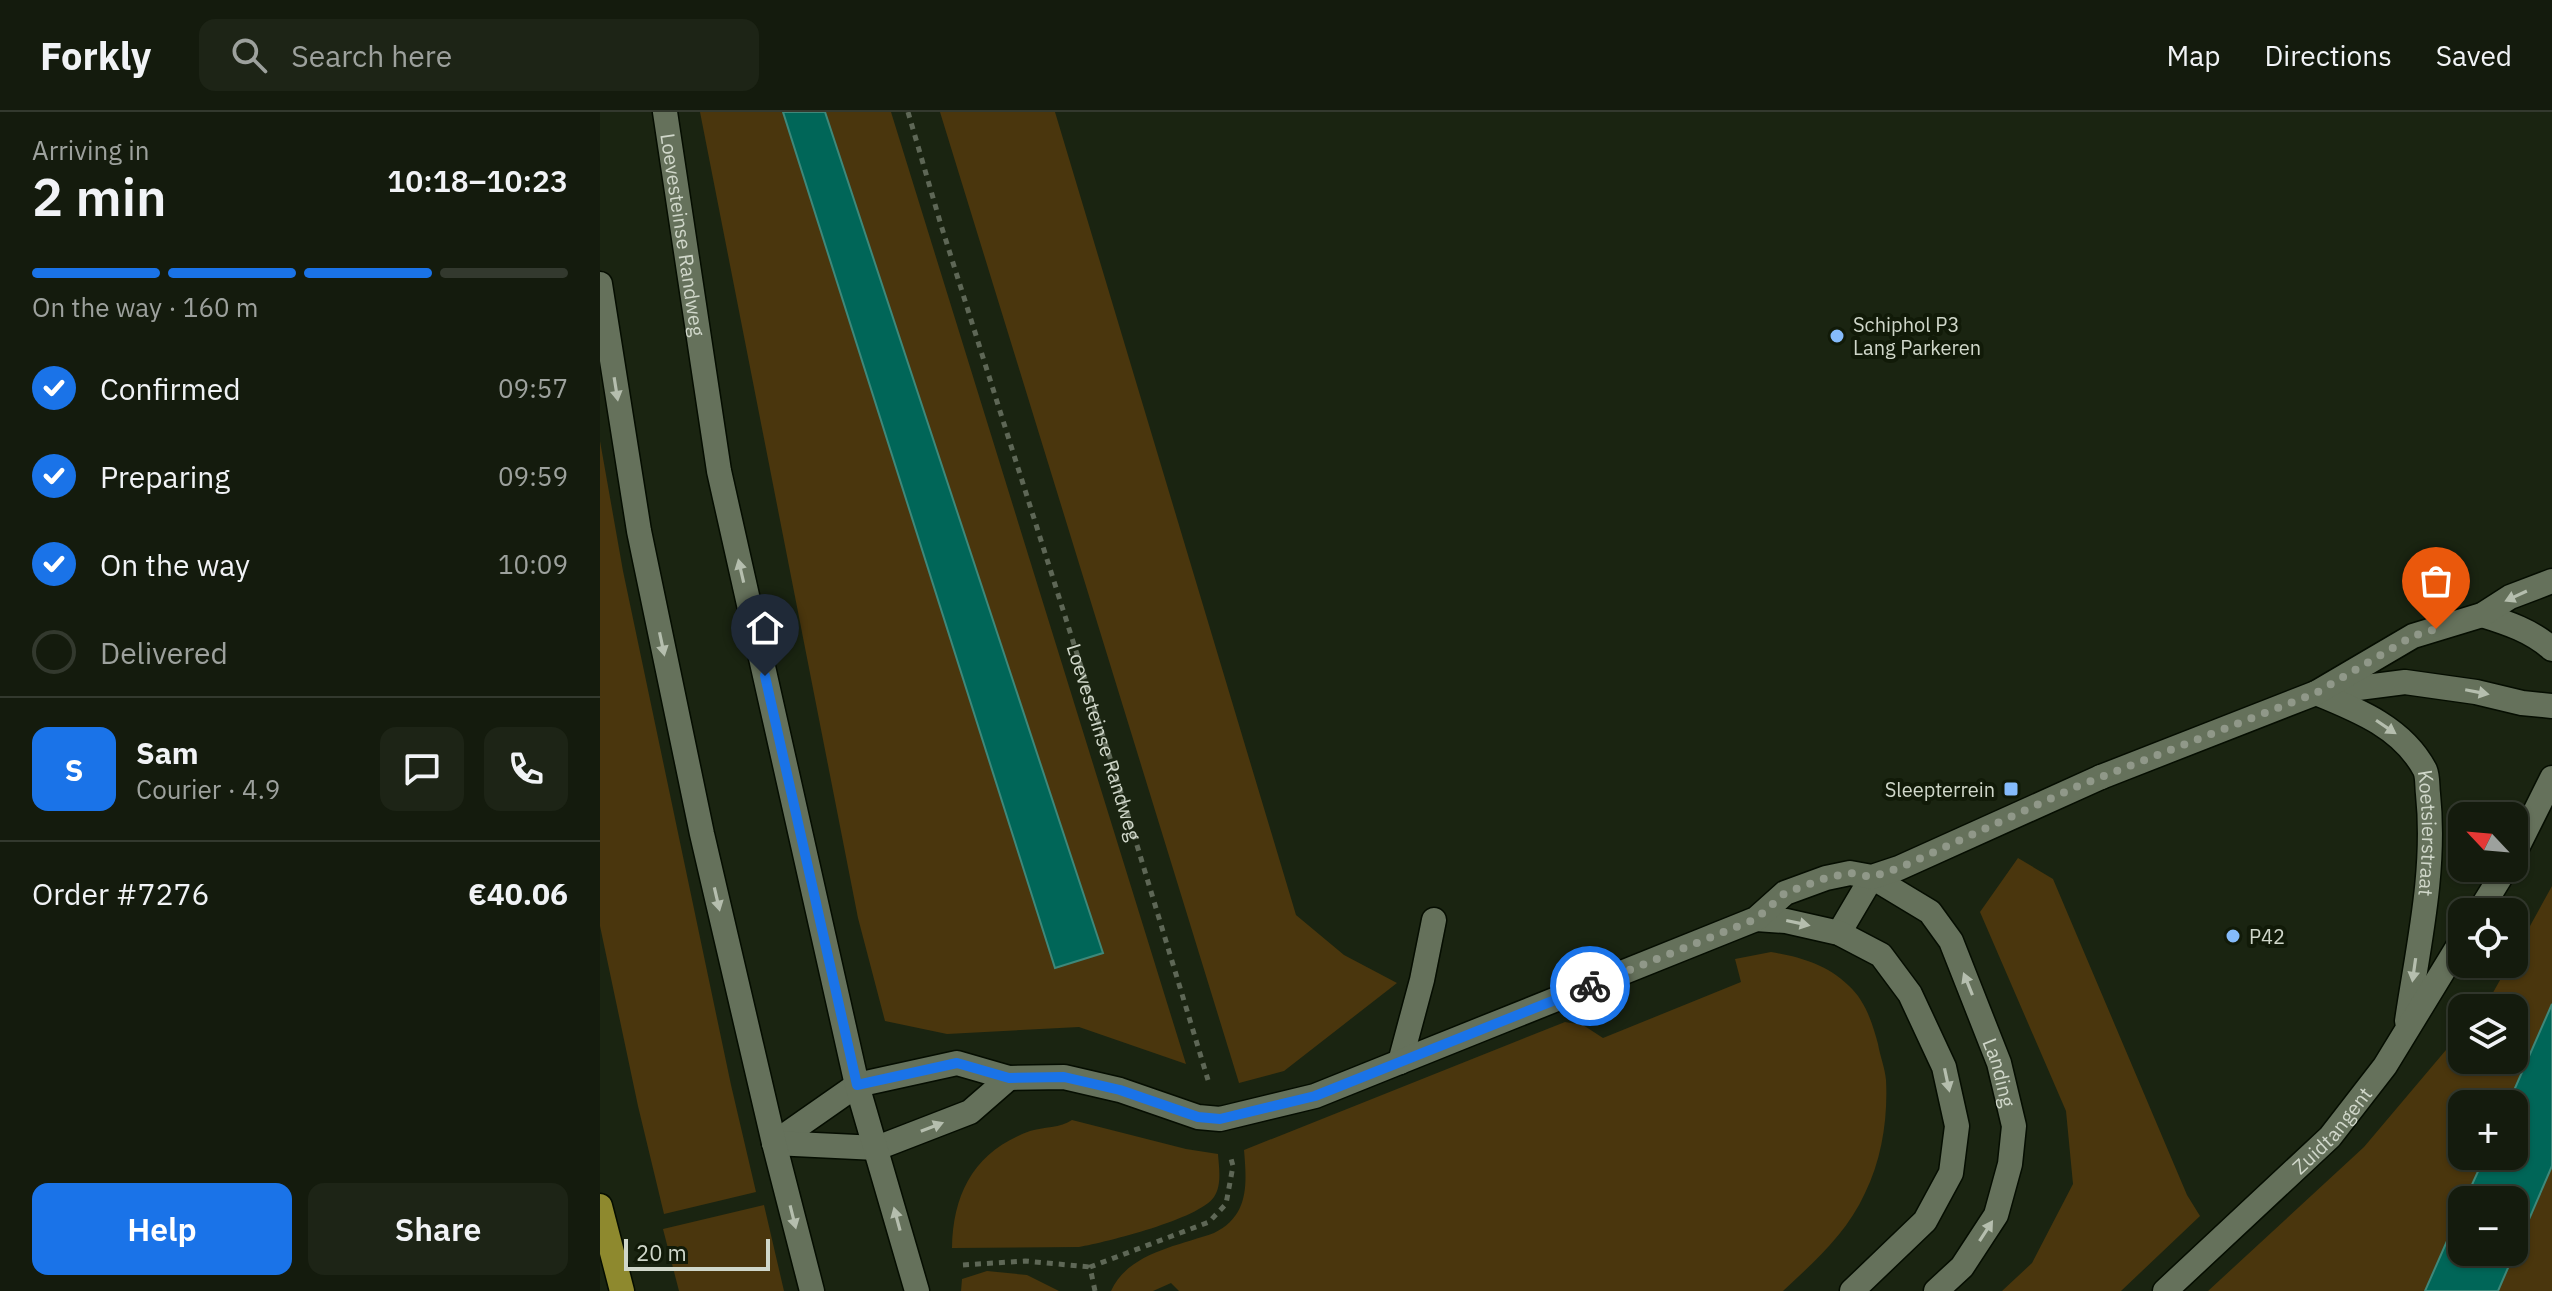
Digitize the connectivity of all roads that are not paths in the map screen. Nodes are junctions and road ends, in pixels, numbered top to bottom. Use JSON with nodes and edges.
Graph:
{"nodes":[{"id":1,"x":665,"y":112,"type":"edge"},
{"id":2,"x":600,"y":284,"type":"edge"},
{"id":3,"x":2552,"y":581,"type":"edge"},
{"id":4,"x":2482,"y":615,"type":"junction"},
{"id":5,"x":2552,"y":649,"type":"edge"},
{"id":6,"x":2316,"y":693,"type":"junction"},
{"id":7,"x":2552,"y":706,"type":"edge"},
{"id":8,"x":2552,"y":778,"type":"edge"},
{"id":9,"x":2528,"y":826,"type":"edge"},
{"id":10,"x":1872,"y":877,"type":"junction"},
{"id":11,"x":1756,"y":919,"type":"junction"},
{"id":12,"x":1434,"y":920,"type":"dead end"},
{"id":13,"x":1839,"y":933,"type":"junction"},
{"id":14,"x":2448,"y":963,"type":"edge"},
{"id":15,"x":2405,"y":1032,"type":"junction"},
{"id":16,"x":1400,"y":1062,"type":"junction"},
{"id":17,"x":1009,"y":1078,"type":"junction"},
{"id":18,"x":857,"y":1085,"type":"junction"},
{"id":19,"x":774,"y":1143,"type":"junction"},
{"id":20,"x":877,"y":1148,"type":"junction"},
{"id":21,"x":600,"y":1206,"type":"edge"},
{"id":22,"x":622,"y":1291,"type":"edge"},
{"id":23,"x":812,"y":1291,"type":"edge"},
{"id":24,"x":917,"y":1291,"type":"edge"},
{"id":25,"x":1852,"y":1291,"type":"edge"},
{"id":26,"x":1936,"y":1291,"type":"edge"},
{"id":27,"x":2165,"y":1291,"type":"edge"}],
"edges":[{"from":18,"to":1,"type":"street","name":"Loevesteinse Randweg","one_way":true},
{"from":2,"to":19,"type":"street","one_way":true},
{"from":3,"to":4,"type":"street","one_way":true},
{"from":4,"to":5,"type":"street"},
{"from":4,"to":6,"type":"street"},
{"from":6,"to":7,"type":"street","one_way":true},
{"from":6,"to":10,"type":"street"},
{"from":6,"to":15,"type":"street","name":"Koetsierstraat","one_way":true},
{"from":8,"to":9,"type":"street"},
{"from":10,"to":11,"type":"street"},
{"from":10,"to":13,"type":"street"},
{"from":26,"to":10,"type":"street","name":"Landing","one_way":true},
{"from":11,"to":13,"type":"street","one_way":true},
{"from":11,"to":16,"type":"street"},
{"from":12,"to":16,"type":"street"},
{"from":13,"to":25,"type":"street","one_way":true},
{"from":14,"to":15,"type":"street","name":"Zuidtangent"},
{"from":15,"to":27,"type":"street","name":"Zuidtangent"},
{"from":16,"to":17,"type":"street"},
{"from":17,"to":18,"type":"street"},
{"from":20,"to":17,"type":"street","one_way":true},
{"from":18,"to":19,"type":"street"},
{"from":18,"to":20,"type":"street","name":"Loevesteinse Randweg"},
{"from":19,"to":20,"type":"street"},
{"from":19,"to":23,"type":"street","one_way":true},
{"from":24,"to":20,"type":"street","name":"Loevesteinse Randweg","one_way":true},
{"from":21,"to":22,"type":"highway"}]}
